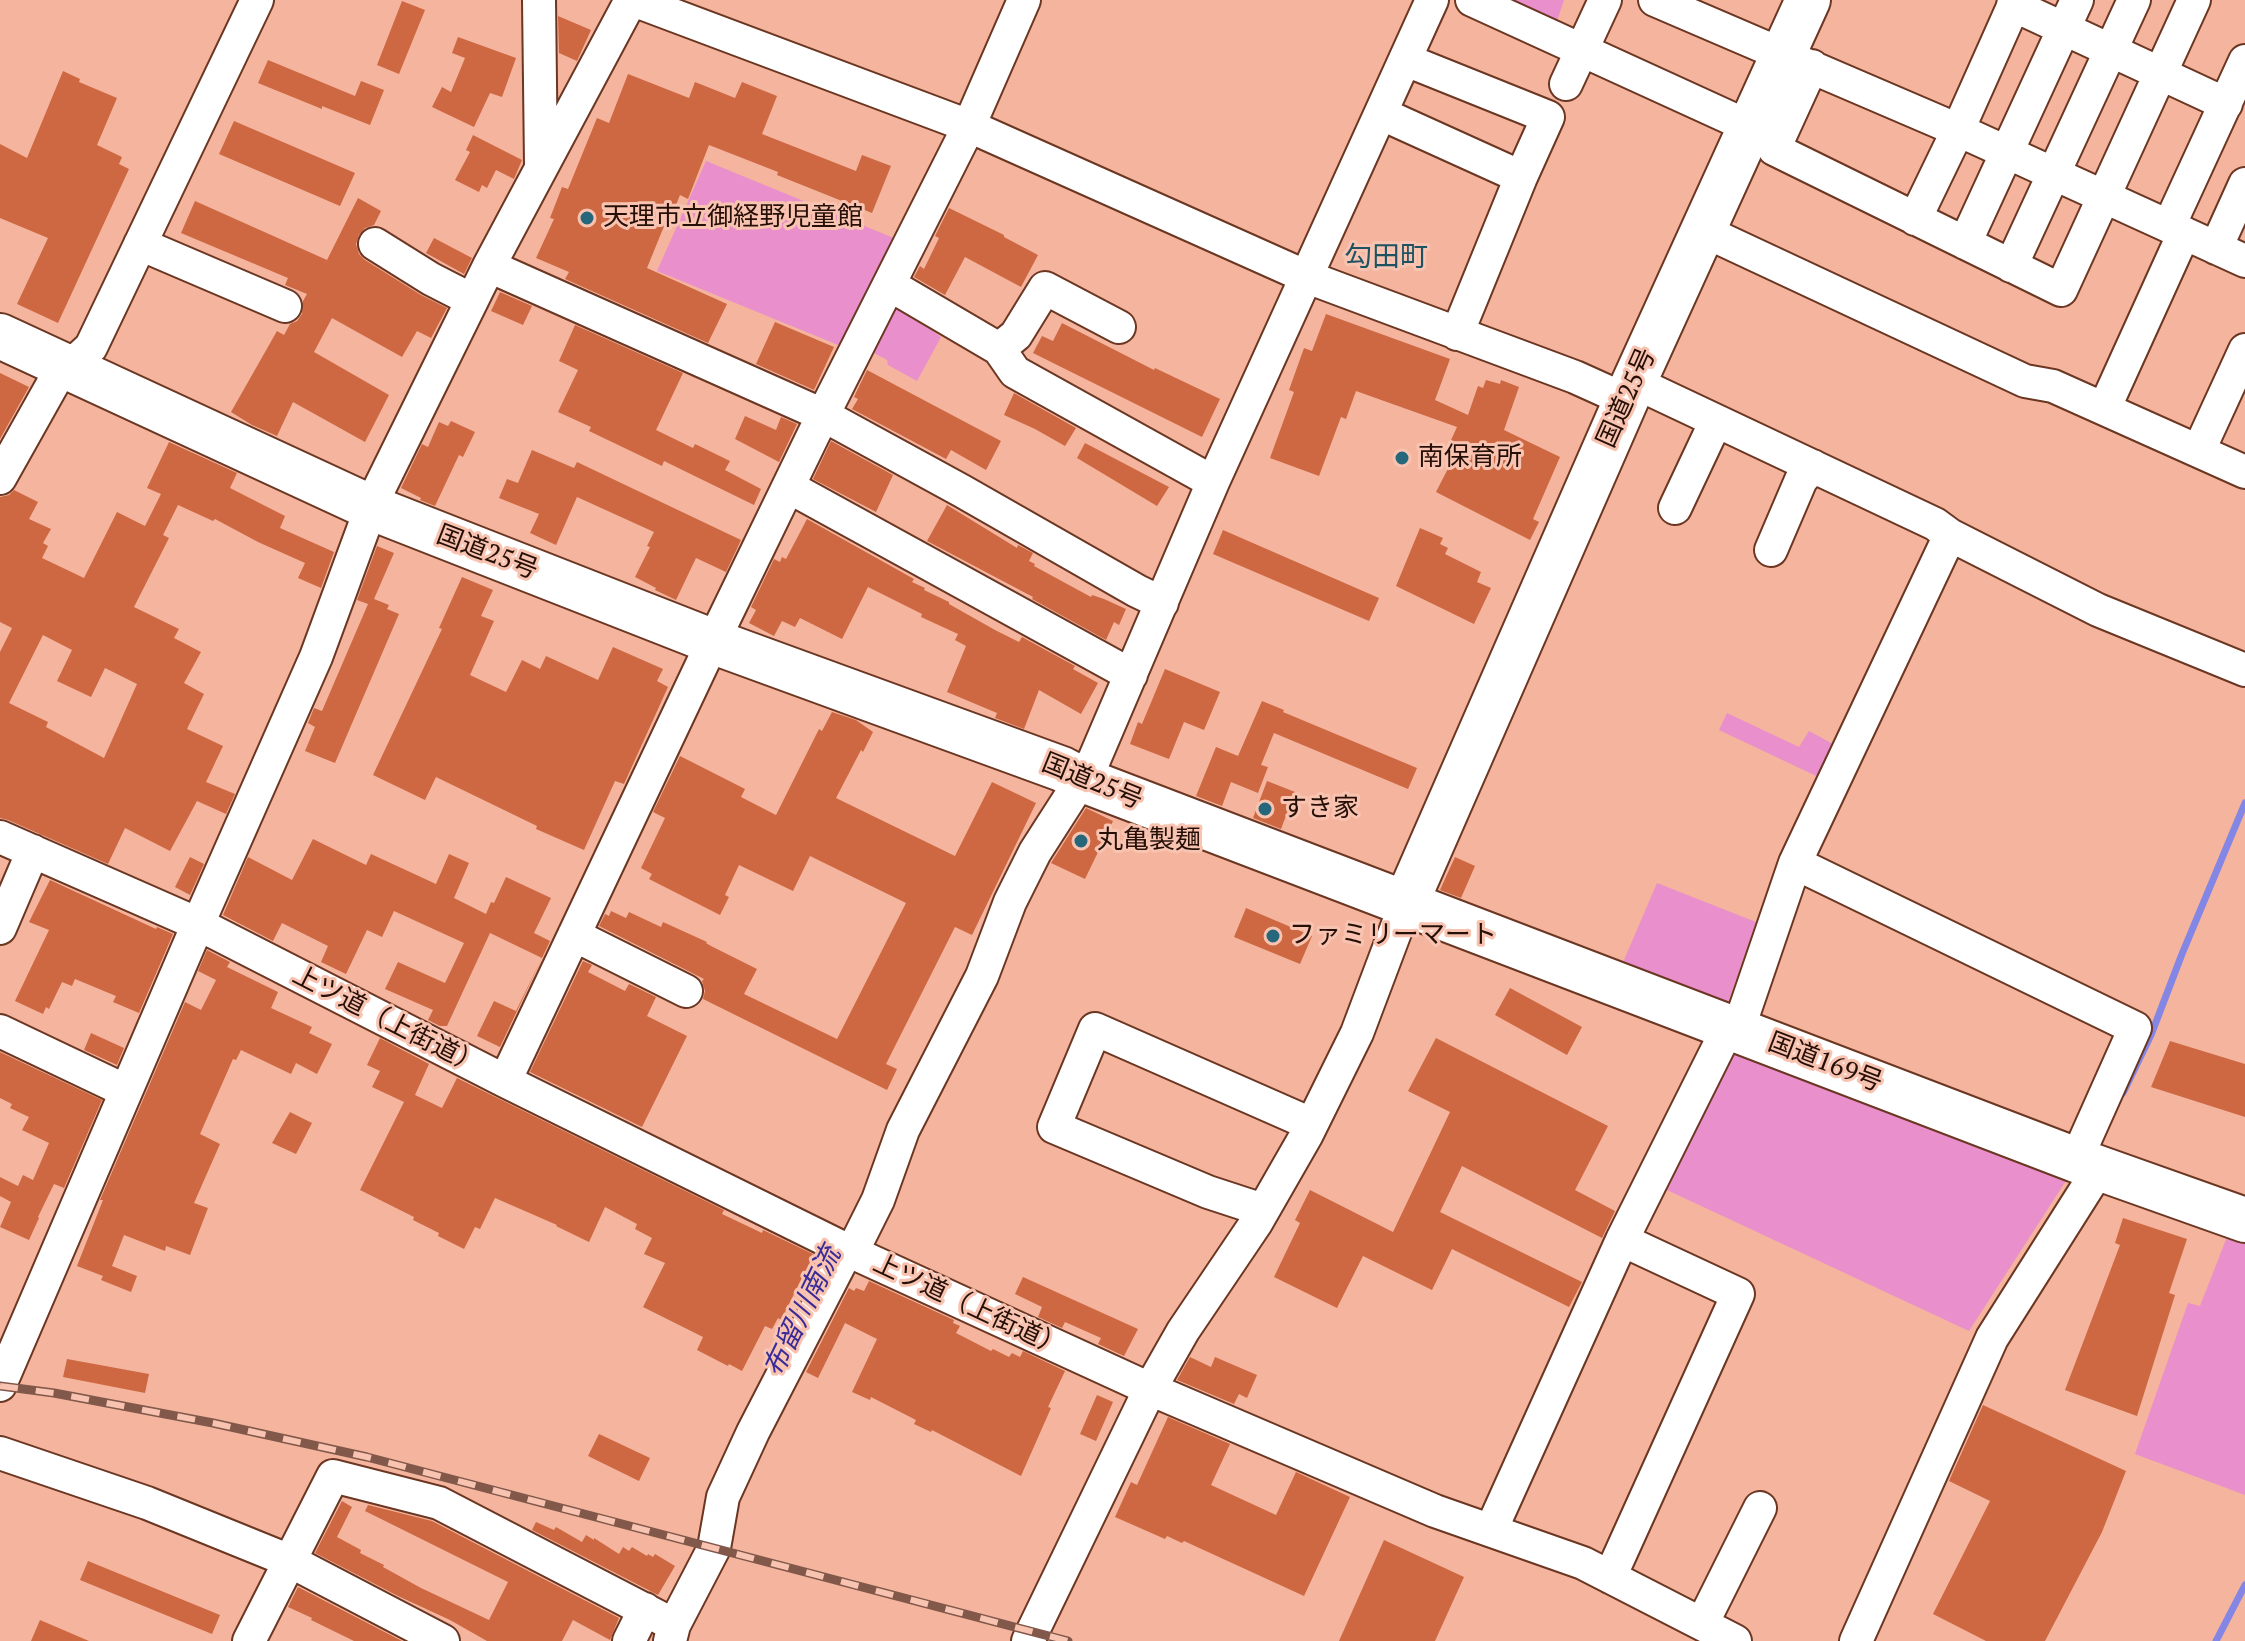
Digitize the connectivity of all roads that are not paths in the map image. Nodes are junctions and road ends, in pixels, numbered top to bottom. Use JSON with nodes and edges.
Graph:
{"nodes":[{"id":1,"x":257,"y":0,"type":"edge"},
{"id":2,"x":539,"y":0,"type":"edge"},
{"id":3,"x":632,"y":0,"type":"edge"},
{"id":4,"x":1024,"y":0,"type":"edge"},
{"id":5,"x":1432,"y":0,"type":"edge"},
{"id":6,"x":1472,"y":0,"type":"edge"},
{"id":7,"x":1605,"y":0,"type":"edge"},
{"id":8,"x":1655,"y":0,"type":"edge"},
{"id":9,"x":1808,"y":0,"type":"edge"},
{"id":10,"x":2134,"y":0,"type":"edge"},
{"id":11,"x":2194,"y":0,"type":"edge"},
{"id":12,"x":2015,"y":2,"type":"edge"},
{"id":13,"x":2070,"y":14,"type":"edge"},
{"id":14,"x":1581,"y":50,"type":"junction"},
{"id":15,"x":2111,"y":50,"type":"junction"},
{"id":16,"x":1406,"y":60,"type":"junction"},
{"id":17,"x":1797,"y":60,"type":"junction"},
{"id":18,"x":2162,"y":73,"type":"junction"},
{"id":19,"x":1566,"y":84,"type":"dead end"},
{"id":20,"x":2237,"y":86,"type":"edge"},
{"id":21,"x":1382,"y":114,"type":"junction"},
{"id":22,"x":969,"y":126,"type":"junction"},
{"id":23,"x":1750,"y":127,"type":"junction"},
{"id":24,"x":1958,"y":130,"type":"junction"},
{"id":25,"x":2008,"y":153,"type":"junction"},
{"id":26,"x":541,"y":169,"type":"junction"},
{"id":27,"x":2054,"y":174,"type":"junction"},
{"id":28,"x":1521,"y":177,"type":"junction"},
{"id":29,"x":2245,"y":184,"type":"edge"},
{"id":30,"x":2104,"y":197,"type":"junction"},
{"id":31,"x":1915,"y":219,"type":"junction"},
{"id":32,"x":2177,"y":230,"type":"junction"},
{"id":33,"x":1704,"y":231,"type":"junction"},
{"id":34,"x":1965,"y":243,"type":"junction"},
{"id":35,"x":140,"y":244,"type":"junction"},
{"id":36,"x":375,"y":244,"type":"dead end"},
{"id":37,"x":2216,"y":248,"type":"junction"},
{"id":38,"x":2245,"y":261,"type":"edge"},
{"id":39,"x":489,"y":266,"type":"junction"},
{"id":40,"x":2011,"y":266,"type":"junction"},
{"id":41,"x":1307,"y":277,"type":"junction"},
{"id":42,"x":890,"y":285,"type":"junction"},
{"id":43,"x":472,"y":300,"type":"junction"},
{"id":44,"x":285,"y":306,"type":"dead end"},
{"id":45,"x":1119,"y":327,"type":"dead end"},
{"id":46,"x":1457,"y":334,"type":"junction"},
{"id":47,"x":0,"y":336,"type":"edge"},
{"id":48,"x":999,"y":349,"type":"junction"},
{"id":49,"x":2245,"y":350,"type":"edge"},
{"id":50,"x":70,"y":368,"type":"junction"},
{"id":51,"x":1630,"y":391,"type":"junction"},
{"id":52,"x":2105,"y":407,"type":"junction"},
{"id":53,"x":823,"y":415,"type":"junction"},
{"id":54,"x":1716,"y":421,"type":"junction"},
{"id":55,"x":2199,"y":450,"type":"junction"},
{"id":56,"x":1813,"y":466,"type":"junction"},
{"id":57,"x":2245,"y":472,"type":"edge"},
{"id":58,"x":0,"y":478,"type":"edge"},
{"id":59,"x":1213,"y":482,"type":"junction"},
{"id":60,"x":789,"y":487,"type":"junction"},
{"id":61,"x":372,"y":508,"type":"junction"},
{"id":62,"x":1675,"y":508,"type":"dead end"},
{"id":63,"x":1950,"y":535,"type":"junction"},
{"id":64,"x":1771,"y":550,"type":"dead end"},
{"id":65,"x":1162,"y":603,"type":"junction"},
{"id":66,"x":714,"y":642,"type":"junction"},
{"id":67,"x":2245,"y":670,"type":"edge"},
{"id":68,"x":1131,"y":675,"type":"junction"},
{"id":69,"x":1083,"y":780,"type":"junction"},
{"id":70,"x":0,"y":837,"type":"edge"},
{"id":71,"x":33,"y":851,"type":"junction"},
{"id":72,"x":1795,"y":863,"type":"junction"},
{"id":73,"x":1406,"y":903,"type":"junction"},
{"id":74,"x":198,"y":924,"type":"junction"},
{"id":75,"x":0,"y":928,"type":"edge"},
{"id":76,"x":574,"y":935,"type":"junction"},
{"id":77,"x":686,"y":991,"type":"dead end"},
{"id":78,"x":1734,"y":1028,"type":"junction"},
{"id":79,"x":0,"y":1031,"type":"edge"},
{"id":80,"x":505,"y":1081,"type":"junction"},
{"id":81,"x":126,"y":1091,"type":"junction"},
{"id":82,"x":1311,"y":1124,"type":"junction"},
{"id":83,"x":2088,"y":1165,"type":"junction"},
{"id":84,"x":1263,"y":1210,"type":"junction"},
{"id":85,"x":2245,"y":1220,"type":"edge"},
{"id":86,"x":1622,"y":1240,"type":"junction"},
{"id":87,"x":849,"y":1251,"type":"junction"},
{"id":88,"x":6,"y":1354,"type":"edge"},
{"id":89,"x":0,"y":1385,"type":"edge"},
{"id":90,"x":1150,"y":1389,"type":"junction"},
{"id":91,"x":0,"y":1453,"type":"edge"},
{"id":92,"x":1760,"y":1508,"type":"dead end"},
{"id":93,"x":1491,"y":1530,"type":"junction"},
{"id":94,"x":290,"y":1561,"type":"junction"},
{"id":95,"x":1610,"y":1577,"type":"junction"},
{"id":96,"x":645,"y":1609,"type":"junction"},
{"id":97,"x":1702,"y":1624,"type":"junction"},
{"id":98,"x":672,"y":1633,"type":"edge"},
{"id":99,"x":253,"y":1640,"type":"edge"},
{"id":100,"x":443,"y":1641,"type":"edge"},
{"id":101,"x":629,"y":1641,"type":"edge"},
{"id":102,"x":1028,"y":1641,"type":"edge"},
{"id":103,"x":1735,"y":1641,"type":"edge"},
{"id":104,"x":1856,"y":1641,"type":"edge"}],
"edges":[{"from":1,"to":35,"type":"street"},
{"from":2,"to":26,"type":"street"},
{"from":3,"to":22,"type":"street"},
{"from":3,"to":26,"type":"street"},
{"from":4,"to":22,"type":"street"},
{"from":5,"to":16,"type":"street"},
{"from":6,"to":14,"type":"street"},
{"from":7,"to":14,"type":"street"},
{"from":8,"to":17,"type":"street"},
{"from":9,"to":17,"type":"highway","name":"国道25号"},
{"from":10,"to":15,"type":"street"},
{"from":11,"to":18,"type":"street"},
{"from":12,"to":13,"type":"street"},
{"from":12,"to":24,"type":"street"},
{"from":13,"to":15,"type":"street"},
{"from":13,"to":25,"type":"street"},
{"from":14,"to":19,"type":"street"},
{"from":14,"to":23,"type":"street"},
{"from":15,"to":18,"type":"street"},
{"from":15,"to":27,"type":"street"},
{"from":16,"to":21,"type":"street"},
{"from":16,"to":28,"type":"street"},
{"from":17,"to":23,"type":"highway","name":"国道25号"},
{"from":17,"to":24,"type":"street"},
{"from":17,"to":31,"type":"street"},
{"from":18,"to":20,"type":"street"},
{"from":18,"to":30,"type":"street"},
{"from":20,"to":32,"type":"street"},
{"from":21,"to":28,"type":"street"},
{"from":21,"to":41,"type":"street"},
{"from":22,"to":41,"type":"street"},
{"from":22,"to":42,"type":"street"},
{"from":23,"to":33,"type":"highway","name":"国道25号"},
{"from":24,"to":25,"type":"street"},
{"from":24,"to":31,"type":"street"},
{"from":25,"to":27,"type":"street"},
{"from":25,"to":34,"type":"street"},
{"from":26,"to":39,"type":"street"},
{"from":27,"to":30,"type":"street"},
{"from":27,"to":40,"type":"street"},
{"from":28,"to":46,"type":"street"},
{"from":29,"to":37,"type":"street"},
{"from":30,"to":32,"type":"street"},
{"from":30,"to":40,"type":"street"},
{"from":31,"to":34,"type":"street"},
{"from":32,"to":37,"type":"street"},
{"from":32,"to":52,"type":"street"},
{"from":33,"to":51,"type":"highway","name":"国道25号"},
{"from":33,"to":52,"type":"street"},
{"from":34,"to":40,"type":"street"},
{"from":35,"to":44,"type":"street"},
{"from":35,"to":50,"type":"street"},
{"from":36,"to":43,"type":"street"},
{"from":37,"to":38,"type":"street"},
{"from":39,"to":43,"type":"street"},
{"from":39,"to":53,"type":"street"},
{"from":41,"to":46,"type":"street"},
{"from":41,"to":59,"type":"street"},
{"from":42,"to":48,"type":"street"},
{"from":42,"to":53,"type":"street"},
{"from":43,"to":61,"type":"street"},
{"from":45,"to":48,"type":"street"},
{"from":46,"to":51,"type":"street"},
{"from":47,"to":50,"type":"highway","name":"国道25号"},
{"from":48,"to":59,"type":"street"},
{"from":49,"to":55,"type":"street"},
{"from":50,"to":58,"type":"street"},
{"from":50,"to":61,"type":"highway","name":"国道25号"},
{"from":51,"to":54,"type":"street"},
{"from":51,"to":73,"type":"highway","name":"国道25号"},
{"from":52,"to":55,"type":"street"},
{"from":53,"to":60,"type":"street"},
{"from":53,"to":65,"type":"street"},
{"from":54,"to":56,"type":"street"},
{"from":54,"to":62,"type":"street"},
{"from":55,"to":57,"type":"street"},
{"from":56,"to":63,"type":"street"},
{"from":56,"to":64,"type":"street"},
{"from":59,"to":65,"type":"street"},
{"from":60,"to":66,"type":"street"},
{"from":60,"to":68,"type":"street"},
{"from":61,"to":66,"type":"highway","name":"国道25号"},
{"from":61,"to":74,"type":"street"},
{"from":63,"to":67,"type":"street"},
{"from":63,"to":72,"type":"street"},
{"from":65,"to":68,"type":"street"},
{"from":66,"to":69,"type":"highway","name":"国道25号"},
{"from":66,"to":76,"type":"street"},
{"from":68,"to":69,"type":"street"},
{"from":69,"to":73,"type":"highway","name":"国道25号"},
{"from":69,"to":87,"type":"street"},
{"from":70,"to":71,"type":"street","name":"上ツ道（上街道）"},
{"from":71,"to":74,"type":"street","name":"上ツ道（上街道）"},
{"from":71,"to":75,"type":"street"},
{"from":72,"to":78,"type":"street"},
{"from":72,"to":83,"type":"street"},
{"from":73,"to":78,"type":"highway","name":"国道169号"},
{"from":73,"to":82,"type":"street"},
{"from":74,"to":80,"type":"street","name":"上ツ道（上街道）"},
{"from":74,"to":81,"type":"street"},
{"from":76,"to":77,"type":"street"},
{"from":76,"to":80,"type":"street"},
{"from":78,"to":83,"type":"highway","name":"国道169号"},
{"from":78,"to":86,"type":"street"},
{"from":79,"to":81,"type":"street"},
{"from":80,"to":87,"type":"street","name":"上ツ道（上街道）"},
{"from":81,"to":88,"type":"street"},
{"from":82,"to":84,"type":"street"},
{"from":82,"to":84,"type":"street"},
{"from":83,"to":85,"type":"highway","name":"国道169号"},
{"from":83,"to":104,"type":"street"},
{"from":84,"to":90,"type":"street"},
{"from":86,"to":93,"type":"street"},
{"from":86,"to":95,"type":"street"},
{"from":87,"to":90,"type":"street","name":"上ツ道（上街道）"},
{"from":87,"to":98,"type":"street"},
{"from":88,"to":89,"type":"street"},
{"from":90,"to":93,"type":"street","name":"上ツ道（上街道）"},
{"from":90,"to":102,"type":"street"},
{"from":91,"to":94,"type":"street"},
{"from":92,"to":97,"type":"street"},
{"from":93,"to":95,"type":"street","name":"上ツ道（上街道）"},
{"from":94,"to":96,"type":"street"},
{"from":94,"to":99,"type":"street"},
{"from":94,"to":100,"type":"street"},
{"from":95,"to":97,"type":"street","name":"上ツ道（上街道）"},
{"from":96,"to":98,"type":"street"},
{"from":96,"to":101,"type":"street"},
{"from":97,"to":103,"type":"street","name":"上ツ道（上街道）"}]}
